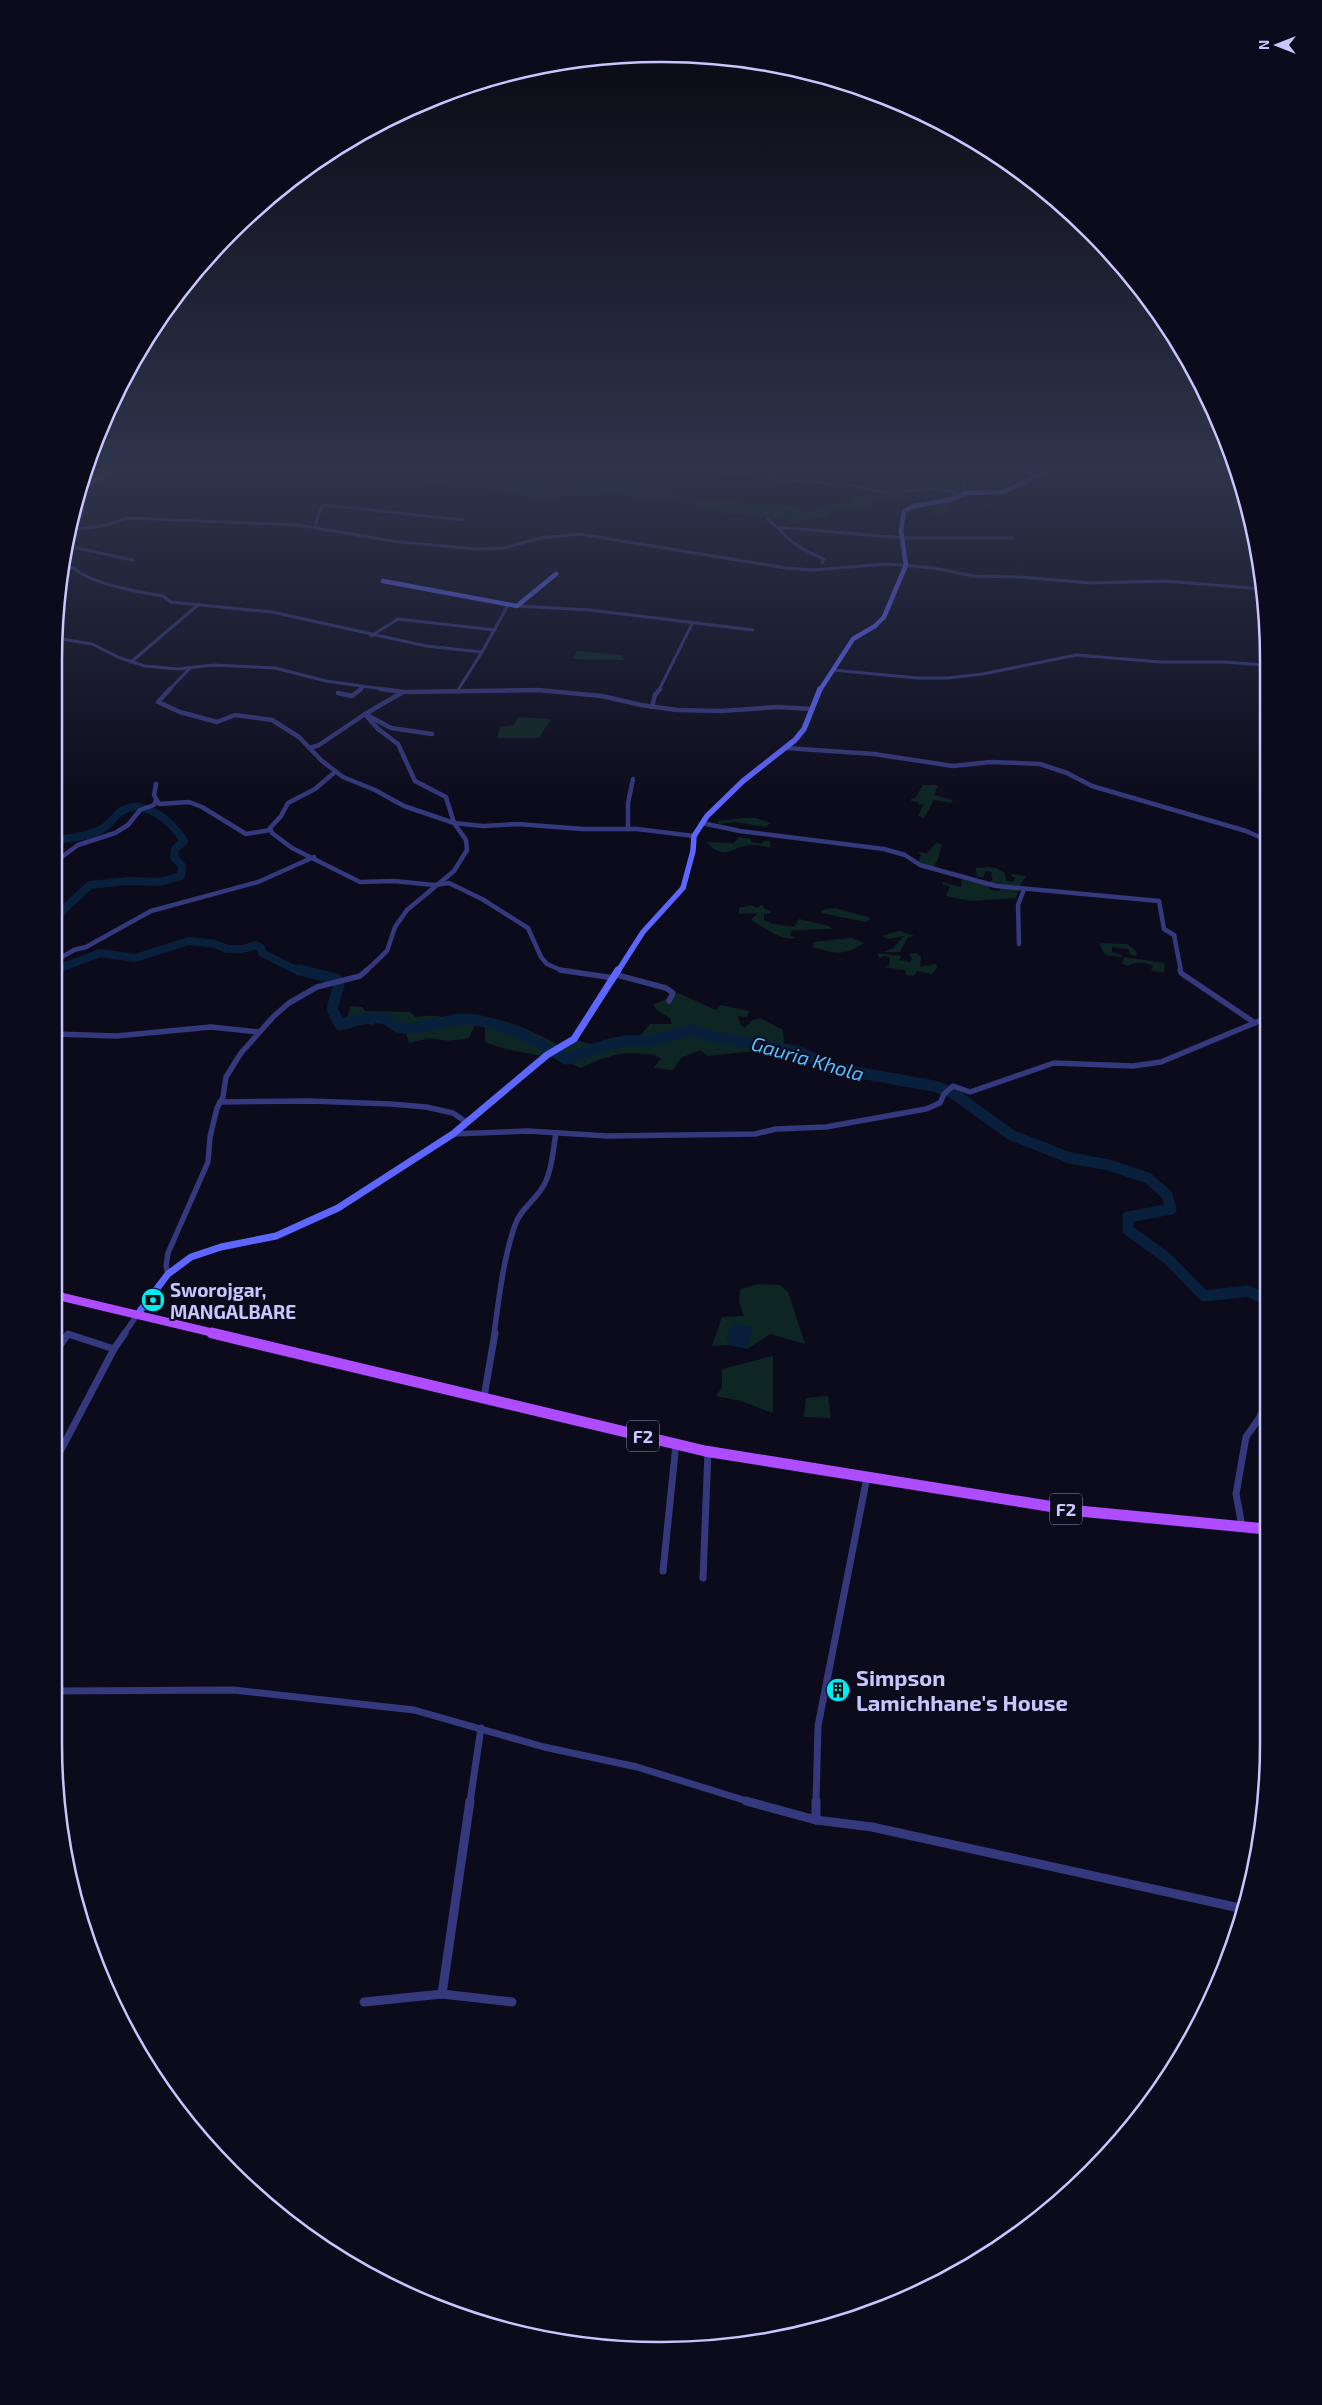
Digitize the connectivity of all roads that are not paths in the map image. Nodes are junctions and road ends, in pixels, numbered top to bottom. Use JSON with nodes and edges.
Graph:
{"nodes":[{"id":1,"x":107,"y":583,"type":"edge"},
{"id":2,"x":396,"y":583,"type":"edge"},
{"id":3,"x":545,"y":583,"type":"edge"},
{"id":4,"x":898,"y":583,"type":"edge"},
{"id":5,"x":1192,"y":583,"type":"edge"},
{"id":6,"x":1255,"y":588,"type":"edge"},
{"id":7,"x":198,"y":604,"type":"junction"},
{"id":8,"x":508,"y":605,"type":"junction"},
{"id":9,"x":517,"y":606,"type":"junction"},
{"id":10,"x":692,"y":624,"type":"junction"},
{"id":11,"x":495,"y":630,"type":"junction"},
{"id":12,"x":753,"y":630,"type":"dead end"},
{"id":13,"x":372,"y":636,"type":"junction"},
{"id":14,"x":63,"y":639,"type":"edge"},
{"id":15,"x":482,"y":652,"type":"junction"},
{"id":16,"x":132,"y":662,"type":"junction"},
{"id":17,"x":1260,"y":665,"type":"edge"},
{"id":18,"x":190,"y":668,"type":"junction"},
{"id":19,"x":833,"y":670,"type":"junction"},
{"id":20,"x":363,"y":687,"type":"junction"},
{"id":21,"x":458,"y":690,"type":"junction"},
{"id":22,"x":402,"y":692,"type":"junction"},
{"id":23,"x":338,"y":693,"type":"dead end"},
{"id":24,"x":652,"y":707,"type":"junction"},
{"id":25,"x":812,"y":709,"type":"junction"},
{"id":26,"x":365,"y":714,"type":"junction"},
{"id":27,"x":432,"y":734,"type":"dead end"},
{"id":28,"x":310,"y":748,"type":"junction"},
{"id":29,"x":786,"y":748,"type":"junction"},
{"id":30,"x":335,"y":772,"type":"junction"},
{"id":31,"x":633,"y":780,"type":"dead end"},
{"id":32,"x":156,"y":784,"type":"dead end"},
{"id":33,"x":155,"y":803,"type":"junction"},
{"id":34,"x":454,"y":822,"type":"junction"},
{"id":35,"x":702,"y":823,"type":"junction"},
{"id":36,"x":628,"y":829,"type":"junction"},
{"id":37,"x":270,"y":830,"type":"junction"},
{"id":38,"x":694,"y":836,"type":"junction"},
{"id":39,"x":1260,"y":837,"type":"edge"},
{"id":40,"x":62,"y":857,"type":"edge"},
{"id":41,"x":314,"y":857,"type":"junction"},
{"id":42,"x":440,"y":884,"type":"junction"},
{"id":43,"x":1024,"y":889,"type":"junction"},
{"id":44,"x":1019,"y":944,"type":"dead end"},
{"id":45,"x":62,"y":957,"type":"edge"},
{"id":46,"x":615,"y":976,"type":"junction"},
{"id":47,"x":669,"y":1001,"type":"dead end"},
{"id":48,"x":1260,"y":1021,"type":"edge"},
{"id":49,"x":1255,"y":1023,"type":"junction"},
{"id":50,"x":258,"y":1032,"type":"junction"},
{"id":51,"x":62,"y":1035,"type":"edge"},
{"id":52,"x":220,"y":1102,"type":"junction"},
{"id":53,"x":466,"y":1122,"type":"junction"},
{"id":54,"x":453,"y":1134,"type":"junction"},
{"id":55,"x":556,"y":1134,"type":"junction"},
{"id":56,"x":168,"y":1274,"type":"junction"},
{"id":57,"x":62,"y":1292,"type":"edge"},
{"id":58,"x":62,"y":1296,"type":"edge"},
{"id":59,"x":138,"y":1313,"type":"junction"},
{"id":60,"x":62,"y":1343,"type":"edge"},
{"id":61,"x":114,"y":1349,"type":"junction"},
{"id":62,"x":484,"y":1397,"type":"junction"},
{"id":63,"x":1260,"y":1417,"type":"edge"},
{"id":64,"x":676,"y":1444,"type":"junction"},
{"id":65,"x":62,"y":1448,"type":"edge"},
{"id":66,"x":708,"y":1452,"type":"junction"},
{"id":67,"x":867,"y":1477,"type":"junction"},
{"id":68,"x":1242,"y":1526,"type":"junction"},
{"id":69,"x":1260,"y":1528,"type":"edge"},
{"id":70,"x":663,"y":1571,"type":"dead end"},
{"id":71,"x":703,"y":1578,"type":"dead end"},
{"id":72,"x":62,"y":1690,"type":"edge"},
{"id":73,"x":481,"y":1728,"type":"junction"},
{"id":74,"x":816,"y":1820,"type":"junction"},
{"id":75,"x":1237,"y":1907,"type":"edge"},
{"id":76,"x":442,"y":1994,"type":"junction"},
{"id":77,"x":364,"y":2002,"type":"dead end"},
{"id":78,"x":512,"y":2002,"type":"dead end"}],
"edges":[{"from":1,"to":7,"type":"street"},
{"from":2,"to":8,"type":"street"},
{"from":3,"to":9,"type":"street"},
{"from":4,"to":19,"type":"street"},
{"from":5,"to":6,"type":"street"},
{"from":7,"to":13,"type":"street"},
{"from":7,"to":16,"type":"street"},
{"from":8,"to":9,"type":"street"},
{"from":8,"to":11,"type":"street"},
{"from":9,"to":10,"type":"street"},
{"from":10,"to":12,"type":"street"},
{"from":10,"to":24,"type":"street"},
{"from":11,"to":13,"type":"street"},
{"from":11,"to":15,"type":"street"},
{"from":13,"to":15,"type":"street"},
{"from":14,"to":16,"type":"street"},
{"from":15,"to":21,"type":"street"},
{"from":16,"to":18,"type":"street"},
{"from":17,"to":19,"type":"street"},
{"from":18,"to":20,"type":"street"},
{"from":18,"to":28,"type":"street"},
{"from":19,"to":25,"type":"street"},
{"from":20,"to":22,"type":"street"},
{"from":20,"to":23,"type":"street"},
{"from":21,"to":22,"type":"street"},
{"from":21,"to":24,"type":"street"},
{"from":22,"to":26,"type":"street"},
{"from":24,"to":25,"type":"street"},
{"from":25,"to":29,"type":"street"},
{"from":26,"to":27,"type":"street"},
{"from":26,"to":28,"type":"street"},
{"from":26,"to":34,"type":"street"},
{"from":28,"to":30,"type":"street"},
{"from":29,"to":35,"type":"street"},
{"from":29,"to":39,"type":"street"},
{"from":30,"to":34,"type":"street"},
{"from":30,"to":37,"type":"street"},
{"from":31,"to":36,"type":"street"},
{"from":32,"to":33,"type":"street"},
{"from":33,"to":37,"type":"street"},
{"from":33,"to":40,"type":"street"},
{"from":34,"to":36,"type":"street"},
{"from":34,"to":42,"type":"street"},
{"from":35,"to":38,"type":"street"},
{"from":35,"to":43,"type":"street"},
{"from":36,"to":38,"type":"street"},
{"from":37,"to":41,"type":"street"},
{"from":38,"to":46,"type":"street"},
{"from":41,"to":42,"type":"street"},
{"from":41,"to":45,"type":"street"},
{"from":42,"to":46,"type":"street"},
{"from":42,"to":50,"type":"street"},
{"from":43,"to":44,"type":"street"},
{"from":43,"to":49,"type":"street"},
{"from":46,"to":47,"type":"street"},
{"from":46,"to":53,"type":"street"},
{"from":48,"to":49,"type":"street"},
{"from":49,"to":55,"type":"street"},
{"from":50,"to":51,"type":"street"},
{"from":50,"to":52,"type":"street"},
{"from":52,"to":53,"type":"street"},
{"from":52,"to":56,"type":"street"},
{"from":53,"to":54,"type":"street"},
{"from":54,"to":55,"type":"street"},
{"from":54,"to":56,"type":"street"},
{"from":55,"to":62,"type":"street"},
{"from":56,"to":59,"type":"street"},
{"from":57,"to":59,"type":"main road","number":"F2"},
{"from":58,"to":59,"type":"main road","number":"F2"},
{"from":59,"to":61,"type":"street"},
{"from":59,"to":62,"type":"main road","number":"F2"},
{"from":60,"to":61,"type":"street"},
{"from":61,"to":65,"type":"street"},
{"from":62,"to":64,"type":"main road","number":"F2"},
{"from":63,"to":68,"type":"street"},
{"from":64,"to":66,"type":"main road","number":"F2"},
{"from":64,"to":70,"type":"street"},
{"from":66,"to":67,"type":"main road","number":"F2"},
{"from":66,"to":71,"type":"street"},
{"from":67,"to":68,"type":"main road","number":"F2"},
{"from":67,"to":74,"type":"street"},
{"from":68,"to":69,"type":"main road","number":"F2"},
{"from":72,"to":73,"type":"street"},
{"from":73,"to":74,"type":"street"},
{"from":73,"to":76,"type":"street"},
{"from":74,"to":75,"type":"street"},
{"from":76,"to":77,"type":"street"},
{"from":76,"to":78,"type":"street"}]}
